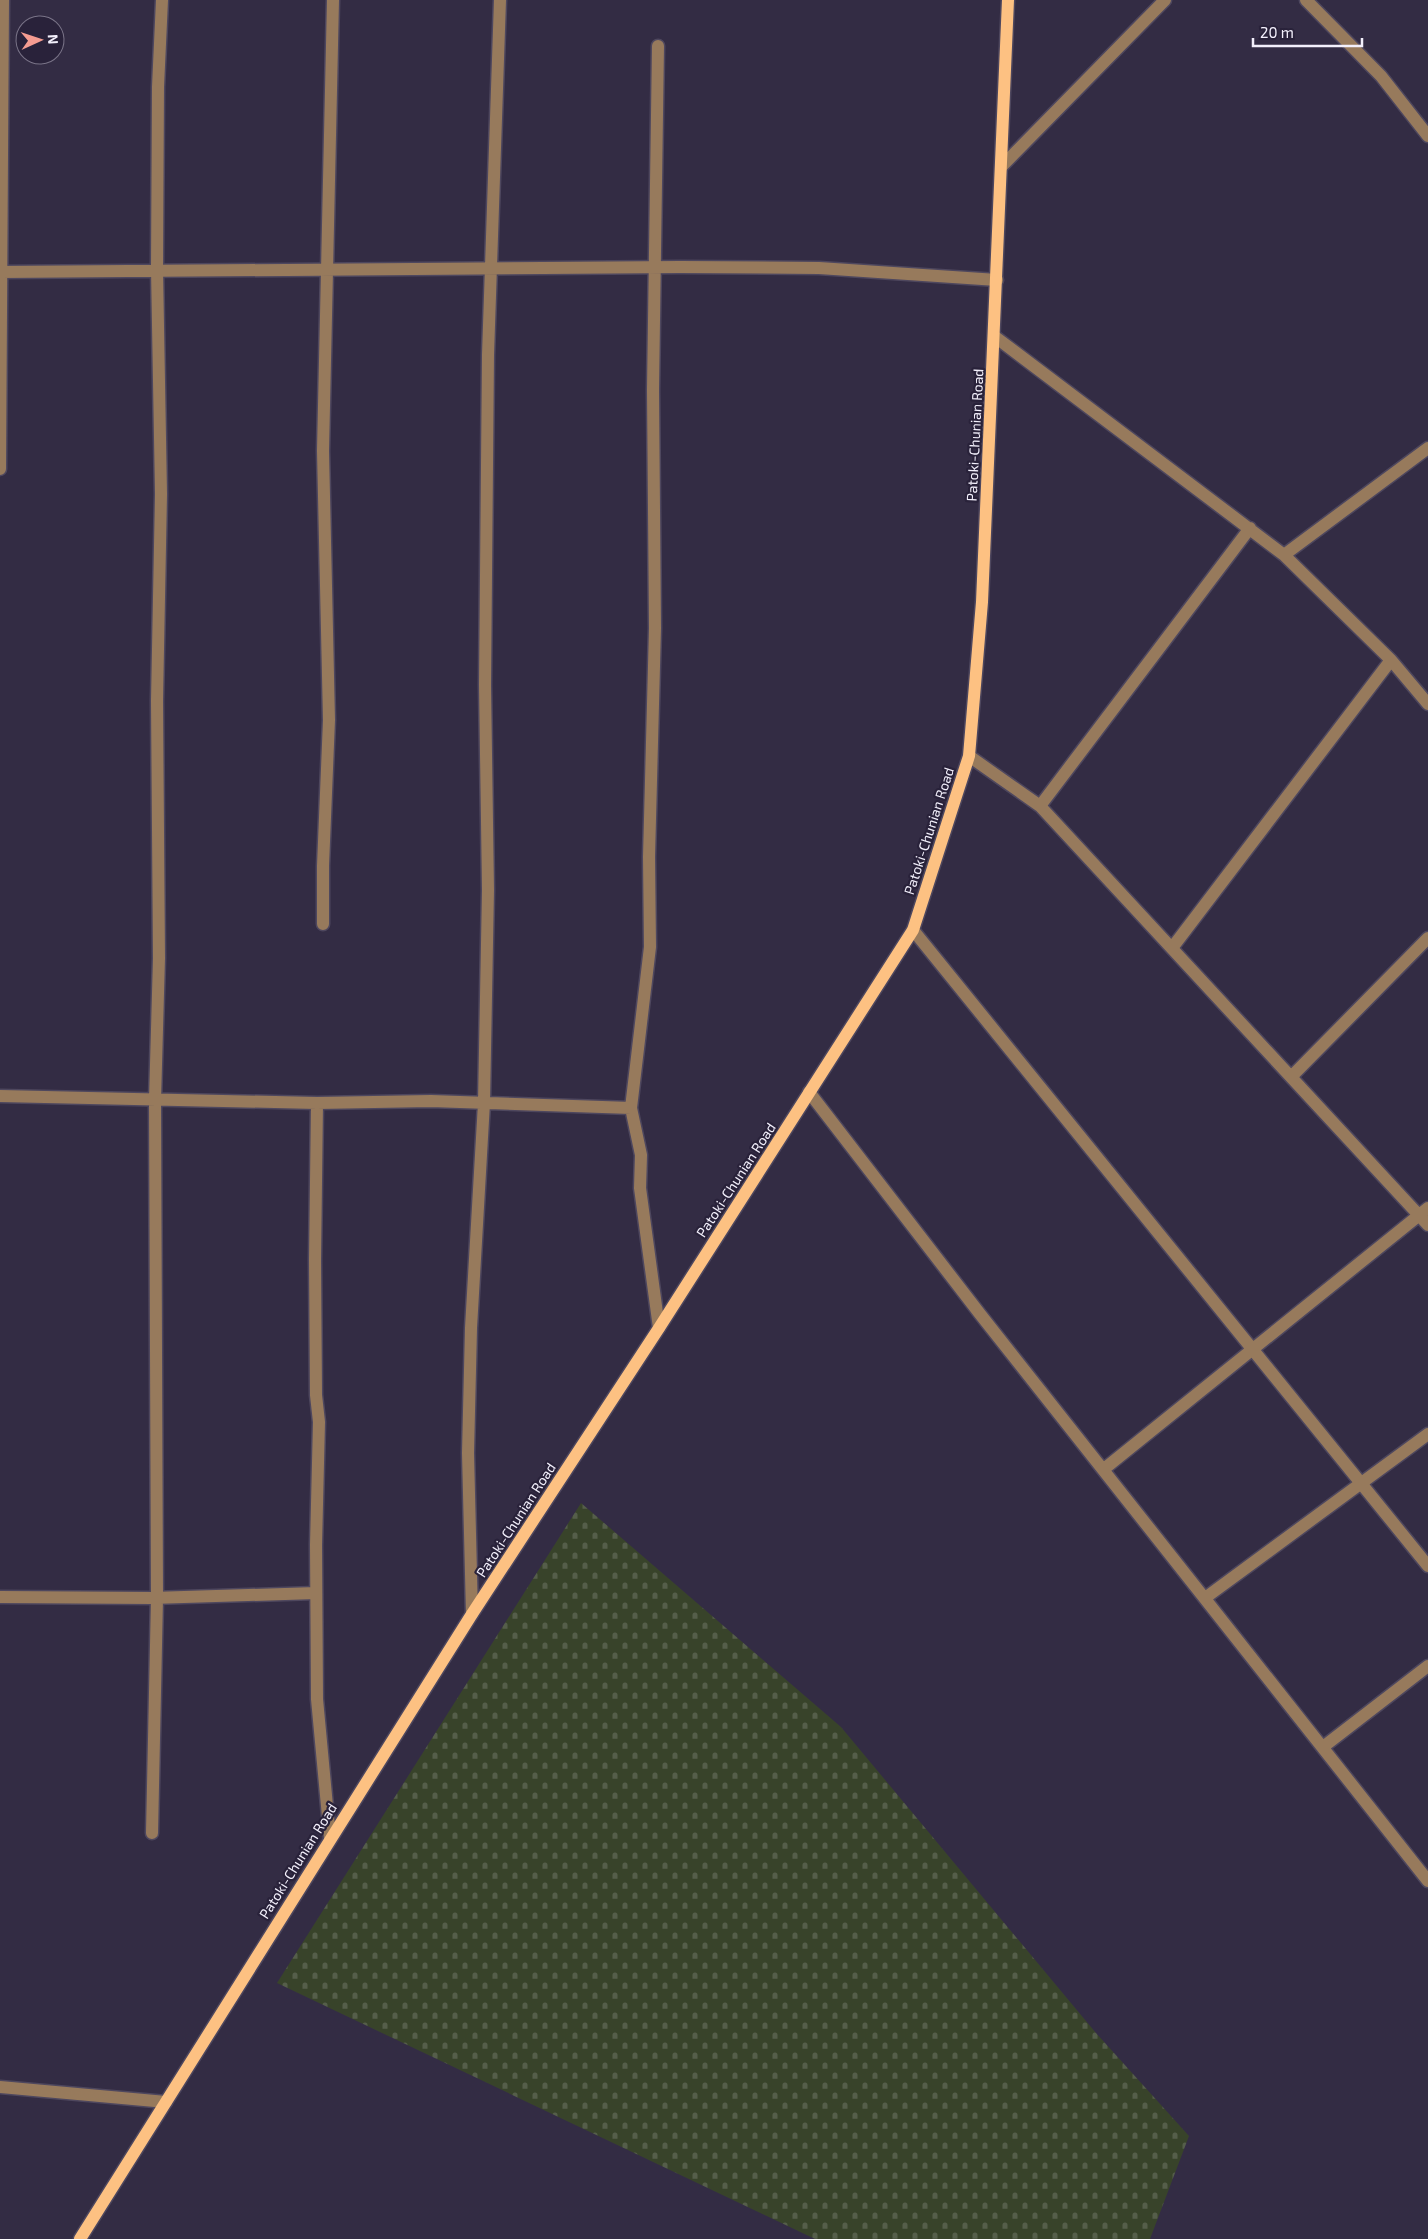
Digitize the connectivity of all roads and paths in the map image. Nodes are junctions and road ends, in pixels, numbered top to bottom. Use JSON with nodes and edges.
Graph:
{"nodes":[{"id":1,"x":2,"y":0,"type":"edge"},
{"id":2,"x":162,"y":0,"type":"edge"},
{"id":3,"x":333,"y":0,"type":"edge"},
{"id":4,"x":500,"y":0,"type":"edge"},
{"id":5,"x":1008,"y":0,"type":"edge"},
{"id":6,"x":1165,"y":0,"type":"edge"},
{"id":7,"x":1306,"y":0,"type":"edge"},
{"id":8,"x":658,"y":46,"type":"dead end"},
{"id":9,"x":1428,"y":136,"type":"edge"},
{"id":10,"x":1002,"y":166,"type":"junction"},
{"id":11,"x":654,"y":267,"type":"junction"},
{"id":12,"x":326,"y":269,"type":"junction"},
{"id":13,"x":490,"y":269,"type":"junction"},
{"id":14,"x":157,"y":270,"type":"junction"},
{"id":15,"x":0,"y":272,"type":"edge"},
{"id":16,"x":997,"y":280,"type":"junction"},
{"id":17,"x":994,"y":336,"type":"junction"},
{"id":18,"x":1428,"y":448,"type":"edge"},
{"id":19,"x":0,"y":469,"type":"edge"},
{"id":20,"x":1250,"y":528,"type":"junction"},
{"id":21,"x":1284,"y":555,"type":"junction"},
{"id":22,"x":1391,"y":660,"type":"junction"},
{"id":23,"x":1428,"y":704,"type":"edge"},
{"id":24,"x":969,"y":756,"type":"junction"},
{"id":25,"x":1040,"y":806,"type":"junction"},
{"id":26,"x":323,"y":924,"type":"dead end"},
{"id":27,"x":913,"y":930,"type":"junction"},
{"id":28,"x":1428,"y":938,"type":"edge"},
{"id":29,"x":1172,"y":948,"type":"junction"},
{"id":30,"x":1290,"y":1076,"type":"junction"},
{"id":31,"x":809,"y":1092,"type":"junction"},
{"id":32,"x":0,"y":1096,"type":"edge"},
{"id":33,"x":155,"y":1100,"type":"junction"},
{"id":34,"x":316,"y":1103,"type":"junction"},
{"id":35,"x":484,"y":1103,"type":"junction"},
{"id":36,"x":631,"y":1108,"type":"junction"},
{"id":37,"x":1424,"y":1212,"type":"edge"},
{"id":38,"x":1428,"y":1225,"type":"edge"},
{"id":39,"x":659,"y":1328,"type":"junction"},
{"id":40,"x":1252,"y":1350,"type":"junction"},
{"id":41,"x":1428,"y":1434,"type":"edge"},
{"id":42,"x":1104,"y":1469,"type":"junction"},
{"id":43,"x":1361,"y":1483,"type":"junction"},
{"id":44,"x":1428,"y":1566,"type":"edge"},
{"id":45,"x":316,"y":1593,"type":"junction"},
{"id":46,"x":0,"y":1597,"type":"edge"},
{"id":47,"x":157,"y":1598,"type":"junction"},
{"id":48,"x":1205,"y":1598,"type":"junction"},
{"id":49,"x":472,"y":1614,"type":"junction"},
{"id":50,"x":1428,"y":1666,"type":"edge"},
{"id":51,"x":1323,"y":1748,"type":"junction"},
{"id":52,"x":152,"y":1833,"type":"dead end"},
{"id":53,"x":330,"y":1838,"type":"junction"},
{"id":54,"x":1428,"y":1881,"type":"edge"},
{"id":55,"x":0,"y":2087,"type":"edge"},
{"id":56,"x":166,"y":2102,"type":"junction"},
{"id":57,"x":80,"y":2239,"type":"edge"}],
"edges":[{"from":1,"to":15,"type":"street"},
{"from":2,"to":14,"type":"street"},
{"from":3,"to":12,"type":"street"},
{"from":4,"to":13,"type":"street"},
{"from":5,"to":10,"type":"main road","name":"Patoki-Chunian Road"},
{"from":6,"to":10,"type":"street"},
{"from":7,"to":9,"type":"street"},
{"from":8,"to":11,"type":"street"},
{"from":10,"to":16,"type":"main road","name":"Patoki-Chunian Road"},
{"from":11,"to":13,"type":"street"},
{"from":11,"to":16,"type":"street"},
{"from":11,"to":36,"type":"street"},
{"from":12,"to":13,"type":"street"},
{"from":12,"to":14,"type":"street"},
{"from":12,"to":26,"type":"street"},
{"from":13,"to":35,"type":"street"},
{"from":14,"to":15,"type":"street"},
{"from":14,"to":33,"type":"street"},
{"from":15,"to":19,"type":"street"},
{"from":16,"to":17,"type":"main road","name":"Patoki-Chunian Road"},
{"from":17,"to":20,"type":"street"},
{"from":17,"to":24,"type":"main road","name":"Patoki-Chunian Road"},
{"from":18,"to":21,"type":"street"},
{"from":20,"to":21,"type":"street"},
{"from":20,"to":25,"type":"street"},
{"from":21,"to":22,"type":"street"},
{"from":22,"to":23,"type":"street"},
{"from":22,"to":29,"type":"street"},
{"from":24,"to":25,"type":"street"},
{"from":24,"to":27,"type":"main road","name":"Patoki-Chunian Road"},
{"from":25,"to":29,"type":"street"},
{"from":27,"to":31,"type":"main road","name":"Patoki-Chunian Road"},
{"from":27,"to":40,"type":"street"},
{"from":28,"to":30,"type":"street"},
{"from":29,"to":30,"type":"street"},
{"from":30,"to":37,"type":"street"},
{"from":31,"to":39,"type":"main road","name":"Patoki-Chunian Road"},
{"from":31,"to":42,"type":"street"},
{"from":32,"to":33,"type":"street"},
{"from":33,"to":34,"type":"street"},
{"from":33,"to":47,"type":"street"},
{"from":34,"to":35,"type":"street"},
{"from":34,"to":45,"type":"street"},
{"from":35,"to":36,"type":"street"},
{"from":35,"to":49,"type":"street"},
{"from":36,"to":39,"type":"street"},
{"from":37,"to":38,"type":"street"},
{"from":37,"to":40,"type":"street"},
{"from":39,"to":49,"type":"main road","name":"Patoki-Chunian Road"},
{"from":40,"to":42,"type":"street"},
{"from":40,"to":43,"type":"street"},
{"from":41,"to":43,"type":"street"},
{"from":42,"to":48,"type":"street"},
{"from":43,"to":44,"type":"street"},
{"from":43,"to":48,"type":"street"},
{"from":45,"to":47,"type":"street"},
{"from":45,"to":53,"type":"street"},
{"from":46,"to":47,"type":"street"},
{"from":47,"to":52,"type":"street"},
{"from":48,"to":51,"type":"street"},
{"from":49,"to":53,"type":"main road","name":"Patoki-Chunian Road"},
{"from":50,"to":51,"type":"street"},
{"from":51,"to":54,"type":"street"},
{"from":53,"to":56,"type":"main road","name":"Patoki-Chunian Road"},
{"from":55,"to":56,"type":"street"},
{"from":56,"to":57,"type":"main road","name":"Patoki-Chunian Road"}]}
